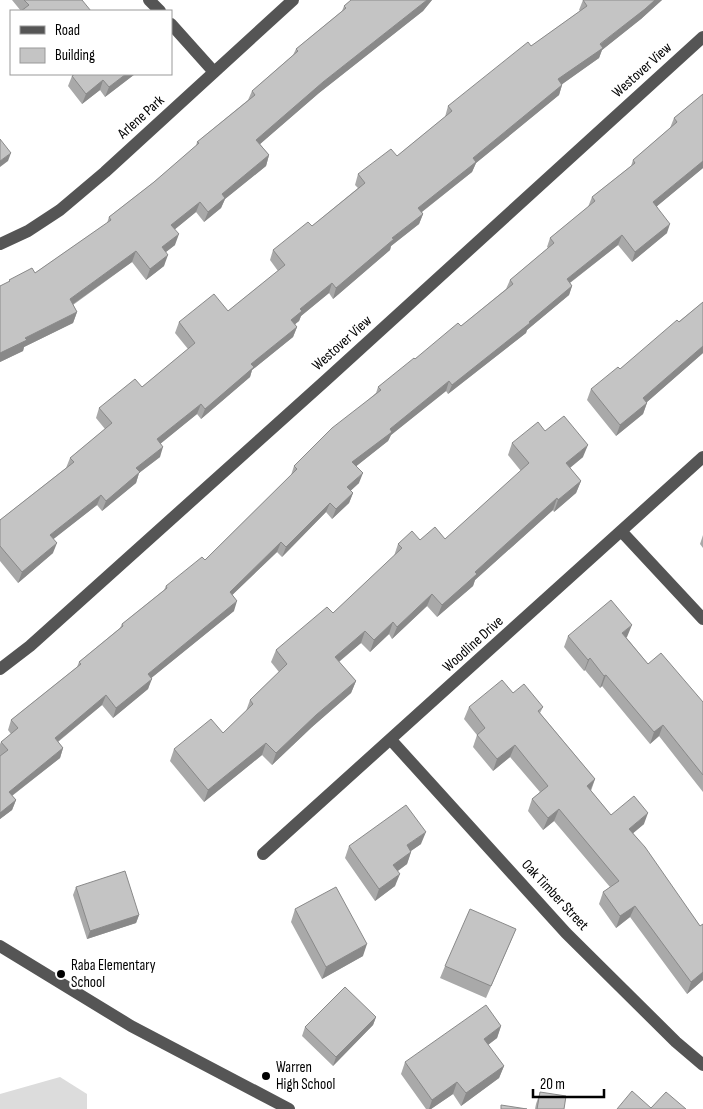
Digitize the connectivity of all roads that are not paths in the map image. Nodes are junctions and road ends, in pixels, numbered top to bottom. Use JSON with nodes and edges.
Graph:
{"nodes":[{"id":1,"x":149,"y":0,"type":"edge"},
{"id":2,"x":293,"y":0,"type":"edge"},
{"id":3,"x":159,"y":10,"type":"edge"},
{"id":4,"x":172,"y":25,"type":"edge"},
{"id":5,"x":703,"y":37,"type":"edge"},
{"id":6,"x":214,"y":72,"type":"junction"},
{"id":7,"x":0,"y":244,"type":"edge"},
{"id":8,"x":703,"y":457,"type":"edge"},
{"id":9,"x":622,"y":532,"type":"junction"},
{"id":10,"x":703,"y":619,"type":"edge"},
{"id":11,"x":0,"y":669,"type":"edge"},
{"id":12,"x":391,"y":740,"type":"junction"},
{"id":13,"x":262,"y":854,"type":"dead end"},
{"id":14,"x":0,"y":946,"type":"edge"},
{"id":15,"x":703,"y":1065,"type":"edge"},
{"id":16,"x":289,"y":1109,"type":"edge"}],
"edges":[{"from":1,"to":3,"type":"street"},
{"from":2,"to":6,"type":"street","name":"Arlene Park"},
{"from":4,"to":6,"type":"street"},
{"from":5,"to":11,"type":"street","name":"Westover View"},
{"from":6,"to":7,"type":"street","name":"Arlene Park"},
{"from":8,"to":9,"type":"street","name":"Woodline Drive"},
{"from":9,"to":10,"type":"street"},
{"from":9,"to":12,"type":"street","name":"Woodline Drive"},
{"from":12,"to":13,"type":"street","name":"Woodline Drive"},
{"from":12,"to":15,"type":"street","name":"Oak Timber Street"},
{"from":14,"to":16,"type":"street"}]}
